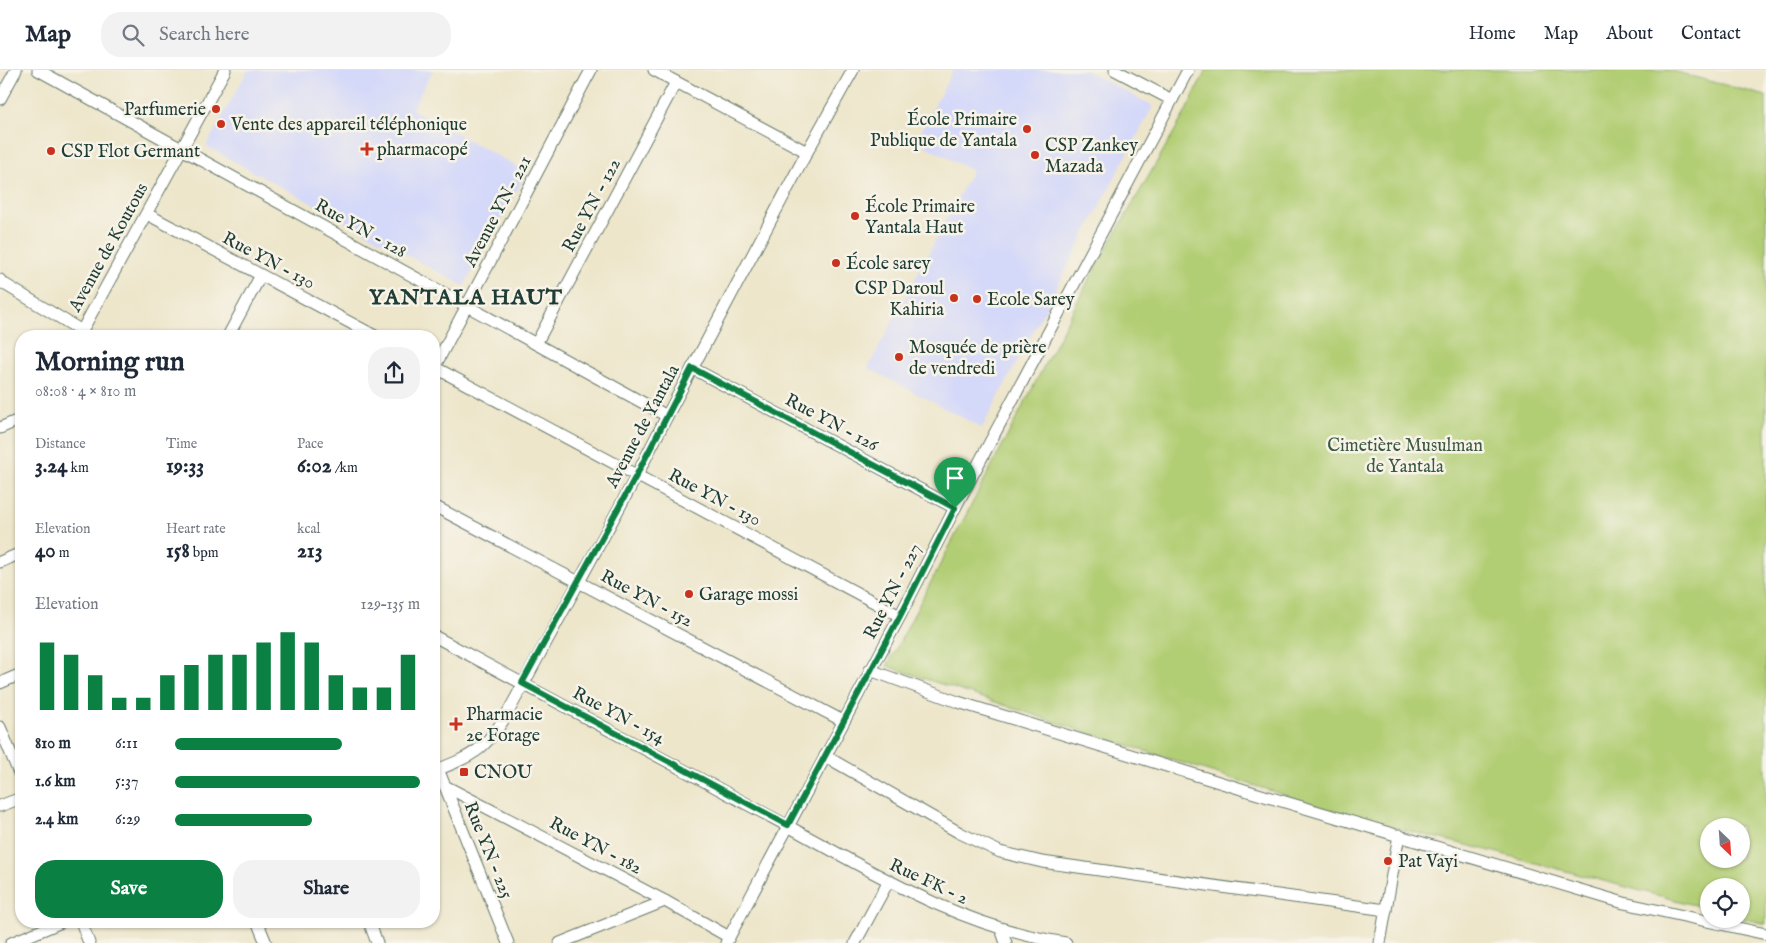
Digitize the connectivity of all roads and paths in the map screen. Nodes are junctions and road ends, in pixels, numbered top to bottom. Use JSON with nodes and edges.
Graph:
{"nodes":[{"id":1,"x":16,"y":70,"type":"edge"},
{"id":2,"x":38,"y":70,"type":"edge"},
{"id":3,"x":225,"y":70,"type":"edge"},
{"id":4,"x":592,"y":70,"type":"edge"},
{"id":5,"x":654,"y":70,"type":"edge"},
{"id":6,"x":854,"y":70,"type":"edge"},
{"id":7,"x":1115,"y":70,"type":"edge"},
{"id":8,"x":1188,"y":70,"type":"edge"},
{"id":9,"x":676,"y":82,"type":"junction"},
{"id":10,"x":0,"y":99,"type":"edge"},
{"id":11,"x":1172,"y":100,"type":"junction"},
{"id":12,"x":183,"y":149,"type":"junction"},
{"id":13,"x":807,"y":152,"type":"junction"},
{"id":14,"x":147,"y":214,"type":"junction"},
{"id":15,"x":260,"y":275,"type":"junction"},
{"id":16,"x":0,"y":281,"type":"edge"},
{"id":17,"x":467,"y":306,"type":"junction"},
{"id":18,"x":75,"y":330,"type":"edge"},
{"id":19,"x":83,"y":330,"type":"edge"},
{"id":20,"x":231,"y":330,"type":"edge"},
{"id":21,"x":355,"y":330,"type":"edge"},
{"id":22,"x":536,"y":344,"type":"junction"},
{"id":23,"x":440,"y":357,"type":"edge"},
{"id":24,"x":692,"y":368,"type":"junction"},
{"id":25,"x":440,"y":371,"type":"edge"},
{"id":26,"x":667,"y":416,"type":"junction"},
{"id":27,"x":15,"y":421,"type":"edge"},
{"id":28,"x":0,"y":428,"type":"edge"},
{"id":29,"x":636,"y":476,"type":"junction"},
{"id":30,"x":955,"y":508,"type":"junction"},
{"id":31,"x":440,"y":509,"type":"edge"},
{"id":32,"x":15,"y":556,"type":"edge"},
{"id":33,"x":0,"y":562,"type":"edge"},
{"id":34,"x":578,"y":581,"type":"junction"},
{"id":35,"x":900,"y":616,"type":"junction"},
{"id":36,"x":440,"y":639,"type":"edge"},
{"id":37,"x":870,"y":670,"type":"junction"},
{"id":38,"x":15,"y":677,"type":"edge"},
{"id":39,"x":0,"y":683,"type":"edge"},
{"id":40,"x":522,"y":683,"type":"junction"},
{"id":41,"x":843,"y":721,"type":"junction"},
{"id":42,"x":0,"y":726,"type":"edge"},
{"id":43,"x":825,"y":756,"type":"junction"},
{"id":44,"x":15,"y":763,"type":"edge"},
{"id":45,"x":440,"y":768,"type":"edge"},
{"id":46,"x":440,"y":777,"type":"edge"},
{"id":47,"x":445,"y":786,"type":"junction"},
{"id":48,"x":15,"y":800,"type":"edge"},
{"id":49,"x":0,"y":806,"type":"edge"},
{"id":50,"x":788,"y":825,"type":"junction"},
{"id":51,"x":1399,"y":835,"type":"junction"},
{"id":52,"x":888,"y":882,"type":"junction"},
{"id":53,"x":665,"y":901,"type":"junction"},
{"id":54,"x":1386,"y":910,"type":"junction"},
{"id":55,"x":47,"y":928,"type":"edge"},
{"id":56,"x":83,"y":928,"type":"edge"},
{"id":57,"x":260,"y":928,"type":"edge"},
{"id":58,"x":372,"y":928,"type":"edge"},
{"id":59,"x":1001,"y":930,"type":"junction"},
{"id":60,"x":1766,"y":934,"type":"edge"},
{"id":61,"x":727,"y":940,"type":"edge"},
{"id":62,"x":11,"y":943,"type":"edge"},
{"id":63,"x":89,"y":943,"type":"edge"},
{"id":64,"x":266,"y":943,"type":"edge"},
{"id":65,"x":378,"y":943,"type":"edge"},
{"id":66,"x":508,"y":943,"type":"edge"},
{"id":67,"x":560,"y":943,"type":"edge"},
{"id":68,"x":855,"y":943,"type":"edge"},
{"id":69,"x":1006,"y":943,"type":"edge"},
{"id":70,"x":1066,"y":943,"type":"edge"},
{"id":71,"x":1380,"y":943,"type":"edge"}],
"edges":[{"from":1,"to":10,"type":"street"},
{"from":2,"to":12,"type":"street","name":"Rue YN - 128"},
{"from":3,"to":12,"type":"street","name":"Avenue de Koutous"},
{"from":4,"to":17,"type":"street","name":"Avenue YN- 221"},
{"from":5,"to":9,"type":"street"},
{"from":6,"to":13,"type":"street","name":"Avenue de Yantala"},
{"from":7,"to":11,"type":"street"},
{"from":8,"to":11,"type":"street","name":"Rue YN - 227"},
{"from":9,"to":13,"type":"street"},
{"from":9,"to":22,"type":"street","name":"Rue YN - 122"},
{"from":11,"to":30,"type":"street","name":"Rue YN - 227"},
{"from":12,"to":14,"type":"street","name":"Avenue de Koutous"},
{"from":12,"to":17,"type":"street","name":"Rue YN - 128"},
{"from":13,"to":24,"type":"street","name":"Avenue de Yantala"},
{"from":14,"to":15,"type":"street","name":"Rue YN - 130"},
{"from":14,"to":19,"type":"street","name":"Avenue de Koutous"},
{"from":15,"to":20,"type":"street"},
{"from":15,"to":21,"type":"street","name":"Rue YN - 130"},
{"from":16,"to":18,"type":"street"},
{"from":17,"to":22,"type":"street","name":"Rue YN - 128"},
{"from":17,"to":23,"type":"street","name":"Avenue YN- 221"},
{"from":22,"to":26,"type":"street","name":"Rue YN - 128"},
{"from":24,"to":26,"type":"street","name":"Avenue de Yantala"},
{"from":24,"to":30,"type":"street","name":"Rue YN - 126"},
{"from":25,"to":29,"type":"street","name":"Rue YN - 130"},
{"from":26,"to":29,"type":"street","name":"Avenue de Yantala"},
{"from":27,"to":28,"type":"street"},
{"from":29,"to":34,"type":"street","name":"Avenue de Yantala"},
{"from":29,"to":35,"type":"street","name":"Rue YN - 130"},
{"from":30,"to":35,"type":"street","name":"Rue YN - 227"},
{"from":31,"to":34,"type":"street","name":"Rue YN - 152"},
{"from":32,"to":33,"type":"street"},
{"from":34,"to":40,"type":"street","name":"Avenue de Yantala"},
{"from":34,"to":41,"type":"street","name":"Rue YN - 152"},
{"from":35,"to":37,"type":"street","name":"Rue YN - 227"},
{"from":36,"to":40,"type":"street","name":"Rue YN - 154"},
{"from":37,"to":41,"type":"street","name":"Rue YN - 227"},
{"from":37,"to":51,"type":"street"},
{"from":38,"to":39,"type":"street"},
{"from":40,"to":45,"type":"street","name":"Avenue de Yantala"},
{"from":40,"to":50,"type":"street","name":"Rue YN - 154"},
{"from":41,"to":43,"type":"street","name":"Rue YN - 227"},
{"from":42,"to":44,"type":"street"},
{"from":43,"to":50,"type":"street","name":"Rue YN - 227"},
{"from":43,"to":54,"type":"street"},
{"from":46,"to":47,"type":"street","name":"Rue YN - 225"},
{"from":47,"to":53,"type":"street","name":"Rue YN - 182"},
{"from":47,"to":66,"type":"street","name":"Rue YN - 225"},
{"from":48,"to":49,"type":"street"},
{"from":50,"to":52,"type":"street","name":"Rue FK - 2"},
{"from":50,"to":61,"type":"street","name":"Rue YN - 227"},
{"from":51,"to":54,"type":"street"},
{"from":51,"to":60,"type":"street"},
{"from":52,"to":59,"type":"street","name":"Rue FK - 2"},
{"from":52,"to":68,"type":"street"},
{"from":53,"to":61,"type":"street","name":"Rue YN - 182"},
{"from":53,"to":67,"type":"street"},
{"from":54,"to":71,"type":"street"},
{"from":55,"to":62,"type":"street"},
{"from":56,"to":63,"type":"street"},
{"from":57,"to":64,"type":"street"},
{"from":58,"to":65,"type":"street"},
{"from":59,"to":69,"type":"street"},
{"from":59,"to":70,"type":"street","name":"Rue FK - 2"}]}
